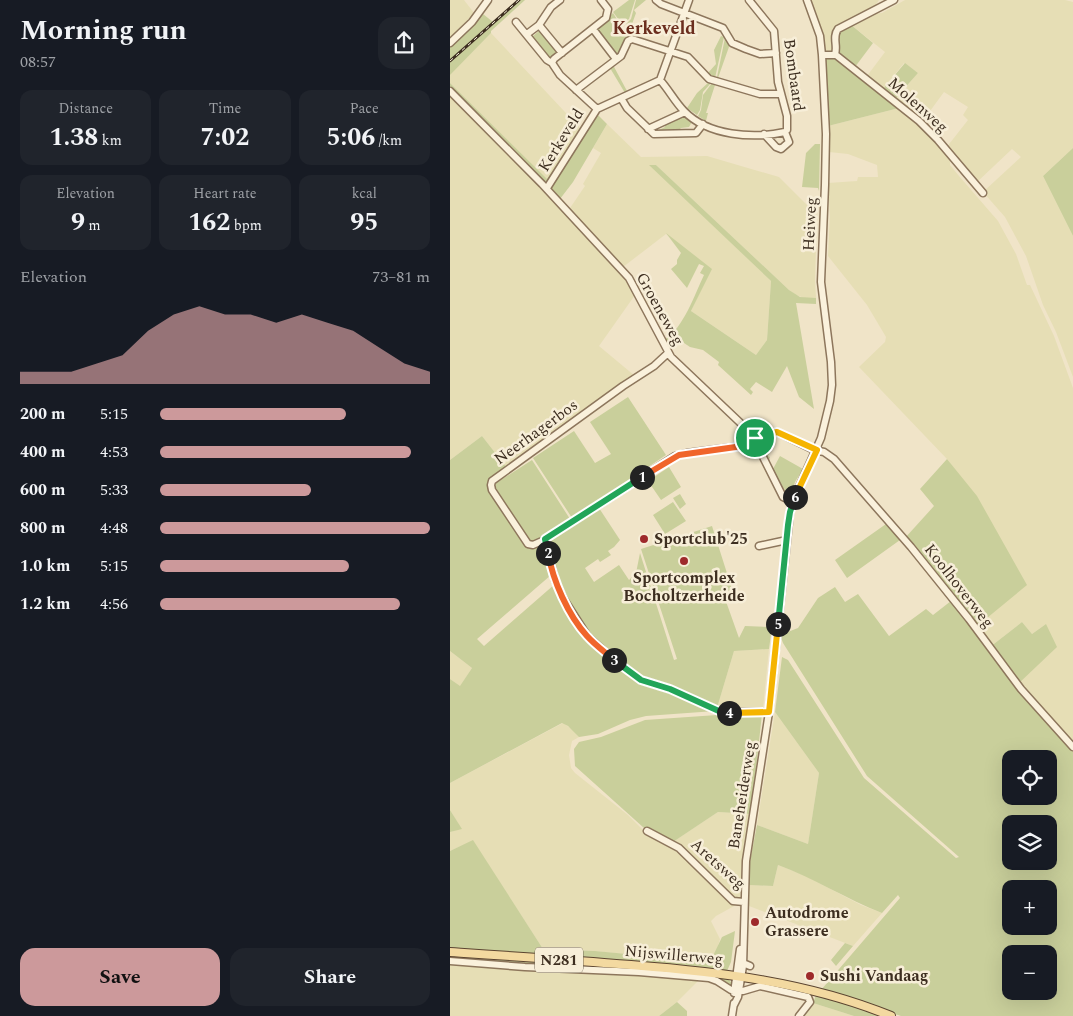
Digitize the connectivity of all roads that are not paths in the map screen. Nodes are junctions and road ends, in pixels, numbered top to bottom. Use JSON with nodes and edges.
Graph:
{"nodes":[{"id":1,"x":488,"y":0,"type":"edge"},
{"id":2,"x":560,"y":0,"type":"edge"},
{"id":3,"x":601,"y":0,"type":"edge"},
{"id":4,"x":656,"y":0,"type":"edge"},
{"id":5,"x":689,"y":0,"type":"edge"},
{"id":6,"x":749,"y":0,"type":"edge"},
{"id":7,"x":807,"y":0,"type":"edge"},
{"id":8,"x":894,"y":0,"type":"edge"},
{"id":9,"x":684,"y":13,"type":"junction"},
{"id":10,"x":516,"y":22,"type":"dead end"},
{"id":11,"x":538,"y":25,"type":"junction"},
{"id":12,"x":592,"y":29,"type":"junction"},
{"id":13,"x":527,"y":34,"type":"junction"},
{"id":14,"x":450,"y":43,"type":"edge"},
{"id":15,"x":671,"y":52,"type":"junction"},
{"id":16,"x":562,"y":53,"type":"junction"},
{"id":17,"x":776,"y":53,"type":"junction"},
{"id":18,"x":835,"y":54,"type":"junction"},
{"id":19,"x":822,"y":56,"type":"junction"},
{"id":20,"x":616,"y":59,"type":"junction"},
{"id":21,"x":552,"y":63,"type":"junction"},
{"id":22,"x":660,"y":80,"type":"junction"},
{"id":23,"x":576,"y":90,"type":"junction"},
{"id":24,"x":450,"y":91,"type":"edge"},
{"id":25,"x":780,"y":94,"type":"junction"},
{"id":26,"x":621,"y":98,"type":"junction"},
{"id":27,"x":597,"y":109,"type":"junction"},
{"id":28,"x":685,"y":112,"type":"junction"},
{"id":29,"x":703,"y":124,"type":"junction"},
{"id":30,"x":648,"y":129,"type":"junction"},
{"id":31,"x":784,"y":132,"type":"junction"},
{"id":32,"x":764,"y":134,"type":"junction"},
{"id":33,"x":546,"y":188,"type":"junction"},
{"id":34,"x":983,"y":193,"type":"dead end"},
{"id":35,"x":668,"y":352,"type":"junction"},
{"id":36,"x":756,"y":441,"type":"junction"},
{"id":37,"x":817,"y":450,"type":"junction"},
{"id":38,"x":793,"y":502,"type":"junction"},
{"id":39,"x":545,"y":539,"type":"junction"},
{"id":40,"x":786,"y":540,"type":"junction"},
{"id":41,"x":759,"y":546,"type":"dead end"},
{"id":42,"x":769,"y":712,"type":"junction"},
{"id":43,"x":1073,"y":747,"type":"edge"},
{"id":44,"x":646,"y":831,"type":"dead end"},
{"id":45,"x":744,"y":902,"type":"junction"},
{"id":46,"x":742,"y":935,"type":"junction"},
{"id":47,"x":450,"y":952,"type":"edge"},
{"id":48,"x":450,"y":961,"type":"edge"},
{"id":49,"x":743,"y":963,"type":"junction"},
{"id":50,"x":750,"y":966,"type":"dead end"},
{"id":51,"x":738,"y":976,"type":"junction"},
{"id":52,"x":736,"y":991,"type":"junction"},
{"id":53,"x":732,"y":1016,"type":"edge"},
{"id":54,"x":799,"y":1016,"type":"edge"},
{"id":55,"x":890,"y":1016,"type":"edge"}],
"edges":[{"from":1,"to":14,"type":"street"},
{"from":2,"to":11,"type":"street"},
{"from":3,"to":12,"type":"street"},
{"from":4,"to":9,"type":"street"},
{"from":5,"to":9,"type":"street"},
{"from":6,"to":17,"type":"street","name":"Bombaard"},
{"from":7,"to":19,"type":"street","name":"Heiweg"},
{"from":8,"to":18,"type":"street"},
{"from":9,"to":15,"type":"street"},
{"from":9,"to":17,"type":"street"},
{"from":10,"to":13,"type":"street"},
{"from":11,"to":13,"type":"street"},
{"from":11,"to":16,"type":"street"},
{"from":12,"to":16,"type":"street"},
{"from":12,"to":20,"type":"street"},
{"from":13,"to":21,"type":"street"},
{"from":15,"to":20,"type":"street"},
{"from":15,"to":22,"type":"street"},
{"from":15,"to":25,"type":"street"},
{"from":16,"to":21,"type":"street"},
{"from":17,"to":25,"type":"street","name":"Bombaard"},
{"from":18,"to":19,"type":"street"},
{"from":18,"to":34,"type":"street","name":"Molenweg"},
{"from":19,"to":37,"type":"street","name":"Heiweg"},
{"from":20,"to":23,"type":"street"},
{"from":21,"to":23,"type":"street"},
{"from":22,"to":26,"type":"street","name":"Kerkeveld"},
{"from":22,"to":28,"type":"street"},
{"from":23,"to":27,"type":"street"},
{"from":24,"to":33,"type":"street","name":"Groeneweg"},
{"from":25,"to":31,"type":"street","name":"Bombaard"},
{"from":26,"to":27,"type":"street","name":"Kerkeveld"},
{"from":26,"to":30,"type":"street"},
{"from":27,"to":33,"type":"street","name":"Kerkeveld"},
{"from":28,"to":29,"type":"street"},
{"from":28,"to":30,"type":"street"},
{"from":29,"to":30,"type":"street"},
{"from":29,"to":32,"type":"street"},
{"from":31,"to":32,"type":"street"},
{"from":31,"to":32,"type":"street","name":"Bombaard"},
{"from":33,"to":35,"type":"street","name":"Groeneweg"},
{"from":35,"to":36,"type":"street","name":"Groeneweg"},
{"from":35,"to":39,"type":"street","name":"Neerhagerbos"},
{"from":36,"to":37,"type":"street","name":"Koolhoverweg"},
{"from":36,"to":38,"type":"street","name":"Groeneweg"},
{"from":36,"to":39,"type":"street","name":"Koolhoverweg"},
{"from":37,"to":38,"type":"street","name":"Baneheiderweg"},
{"from":37,"to":43,"type":"street","name":"Koolhoverweg"},
{"from":38,"to":40,"type":"street","name":"Baneheiderweg"},
{"from":39,"to":42,"type":"street"},
{"from":40,"to":41,"type":"street"},
{"from":40,"to":42,"type":"street","name":"Baneheiderweg"},
{"from":42,"to":45,"type":"street","name":"Baneheiderweg"},
{"from":44,"to":45,"type":"street","name":"Aretsweg"},
{"from":45,"to":46,"type":"street","name":"Baneheiderweg"},
{"from":46,"to":49,"type":"street","name":"Baneheiderweg"},
{"from":46,"to":51,"type":"street","name":"Baneheiderweg"},
{"from":47,"to":51,"type":"main road","name":"Nijswillerweg","number":"N281"},
{"from":48,"to":52,"type":"street","name":"Nijswillerweg"},
{"from":49,"to":50,"type":"street"},
{"from":49,"to":51,"type":"street","name":"Baneheiderweg"},
{"from":51,"to":52,"type":"street"},
{"from":51,"to":55,"type":"main road","name":"Nijswillerweg","number":"N281"},
{"from":52,"to":53,"type":"street"},
{"from":52,"to":54,"type":"street"}]}
